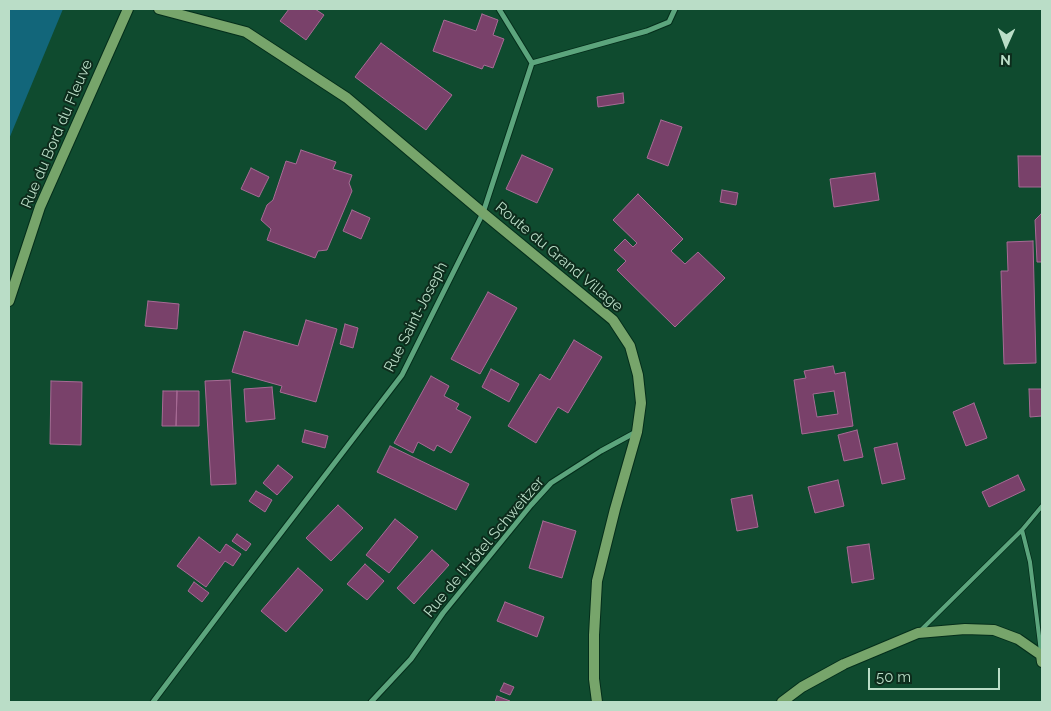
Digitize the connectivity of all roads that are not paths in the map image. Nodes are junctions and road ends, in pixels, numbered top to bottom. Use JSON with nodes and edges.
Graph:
{"nodes":[{"id":1,"x":128,"y":9,"type":"edge"},
{"id":2,"x":159,"y":9,"type":"edge"},
{"id":3,"x":498,"y":9,"type":"edge"},
{"id":4,"x":675,"y":9,"type":"edge"},
{"id":5,"x":532,"y":63,"type":"junction"},
{"id":6,"x":483,"y":213,"type":"junction"},
{"id":7,"x":9,"y":301,"type":"edge"},
{"id":8,"x":637,"y":432,"type":"junction"},
{"id":9,"x":1042,"y":506,"type":"edge"},
{"id":10,"x":1022,"y":530,"type":"junction"},
{"id":11,"x":918,"y":633,"type":"junction"},
{"id":12,"x":1042,"y":658,"type":"edge"},
{"id":13,"x":153,"y":702,"type":"edge"},
{"id":14,"x":371,"y":702,"type":"edge"},
{"id":15,"x":597,"y":702,"type":"edge"},
{"id":16,"x":782,"y":702,"type":"edge"}],
"edges":[{"from":1,"to":7,"type":"street","name":"Rue du Bord du Fleuve"},
{"from":2,"to":6,"type":"street","name":"Route du Grand Village"},
{"from":3,"to":5,"type":"street"},
{"from":4,"to":5,"type":"street"},
{"from":5,"to":6,"type":"street","name":"Rue Saint-Joseph"},
{"from":6,"to":8,"type":"street","name":"Route du Grand Village"},
{"from":6,"to":13,"type":"street","name":"Rue Saint-Joseph"},
{"from":8,"to":14,"type":"street","name":"Rue de l'Hôtel Schweitzer"},
{"from":8,"to":15,"type":"street","name":"Route du Grand Village"},
{"from":9,"to":10,"type":"lane"},
{"from":10,"to":11,"type":"lane"},
{"from":10,"to":12,"type":"lane"},
{"from":11,"to":12,"type":"street"},
{"from":11,"to":16,"type":"street"}]}
